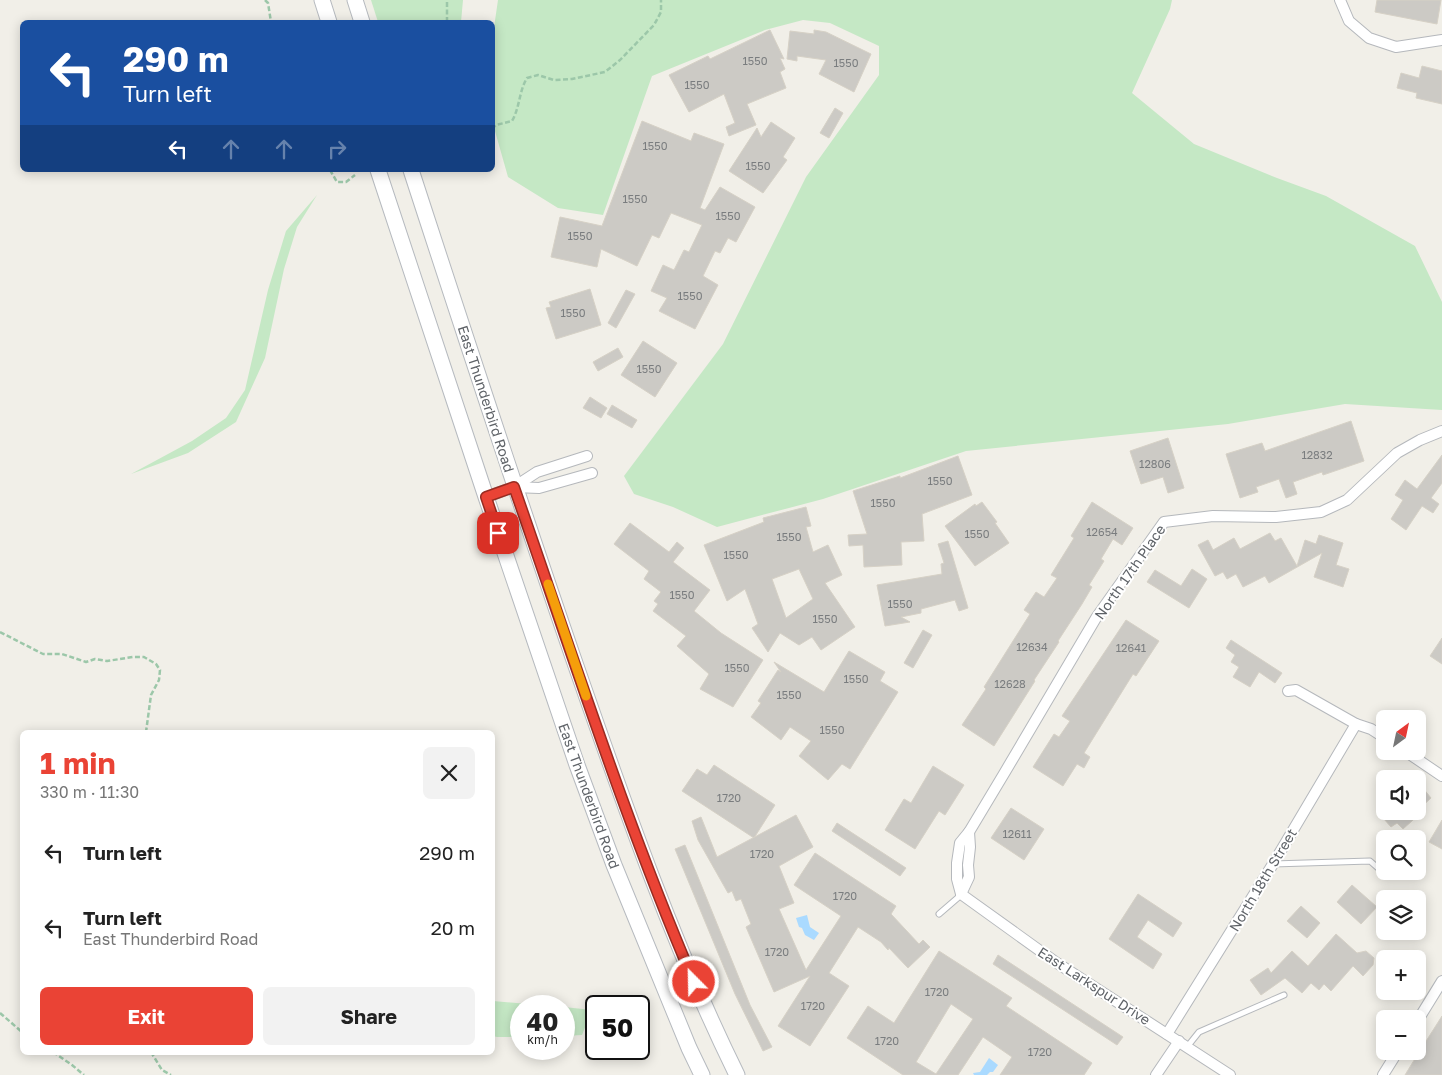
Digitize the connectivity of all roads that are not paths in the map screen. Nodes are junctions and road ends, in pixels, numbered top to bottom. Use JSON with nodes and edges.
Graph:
{"nodes":[{"id":1,"x":322,"y":0,"type":"edge"},
{"id":2,"x":355,"y":0,"type":"edge"},
{"id":3,"x":1340,"y":0,"type":"edge"},
{"id":4,"x":328,"y":20,"type":"edge"},
{"id":5,"x":361,"y":20,"type":"edge"},
{"id":6,"x":1442,"y":40,"type":"edge"},
{"id":7,"x":379,"y":172,"type":"edge"},
{"id":8,"x":412,"y":172,"type":"edge"},
{"id":9,"x":1442,"y":431,"type":"edge"},
{"id":10,"x":587,"y":456,"type":"dead end"},
{"id":11,"x":592,"y":473,"type":"dead end"},
{"id":12,"x":514,"y":487,"type":"junction"},
{"id":13,"x":486,"y":497,"type":"junction"},
{"id":14,"x":1288,"y":690,"type":"dead end"},
{"id":15,"x":1356,"y":724,"type":"junction"},
{"id":16,"x":1376,"y":732,"type":"edge"},
{"id":17,"x":1418,"y":760,"type":"edge"},
{"id":18,"x":1442,"y":776,"type":"edge"},
{"id":19,"x":1272,"y":864,"type":"junction"},
{"id":20,"x":1376,"y":866,"type":"edge"},
{"id":21,"x":961,"y":894,"type":"junction"},
{"id":22,"x":939,"y":914,"type":"dead end"},
{"id":23,"x":1442,"y":981,"type":"edge"},
{"id":24,"x":1284,"y":996,"type":"dead end"},
{"id":25,"x":1424,"y":1010,"type":"edge"},
{"id":26,"x":1167,"y":1034,"type":"junction"},
{"id":27,"x":1183,"y":1044,"type":"junction"},
{"id":28,"x":1393,"y":1060,"type":"edge"},
{"id":29,"x":702,"y":1075,"type":"edge"},
{"id":30,"x":737,"y":1075,"type":"edge"},
{"id":31,"x":1156,"y":1075,"type":"edge"},
{"id":32,"x":1230,"y":1075,"type":"edge"},
{"id":33,"x":1384,"y":1075,"type":"edge"}],
"edges":[{"from":1,"to":4,"type":"main road"},
{"from":2,"to":5,"type":"main road"},
{"from":3,"to":6,"type":"street"},
{"from":7,"to":13,"type":"main road","name":"East Thunderbird Road"},
{"from":8,"to":12,"type":"main road","name":"East Thunderbird Road"},
{"from":9,"to":21,"type":"street","name":"North 17th Place"},
{"from":10,"to":12,"type":"street"},
{"from":11,"to":12,"type":"street"},
{"from":12,"to":13,"type":"street"},
{"from":12,"to":30,"type":"main road","name":"East Thunderbird Road"},
{"from":13,"to":29,"type":"main road","name":"East Thunderbird Road"},
{"from":14,"to":15,"type":"street"},
{"from":15,"to":16,"type":"street"},
{"from":15,"to":19,"type":"street","name":"North 18th Street"},
{"from":17,"to":18,"type":"street"},
{"from":19,"to":20,"type":"lane"},
{"from":19,"to":26,"type":"street","name":"North 18th Street"},
{"from":21,"to":22,"type":"lane"},
{"from":21,"to":26,"type":"street","name":"East Larkspur Drive"},
{"from":23,"to":25,"type":"street"},
{"from":24,"to":27,"type":"lane"},
{"from":26,"to":27,"type":"street","name":"East Larkspur Drive"},
{"from":27,"to":31,"type":"street"},
{"from":27,"to":32,"type":"street","name":"East Larkspur Drive"},
{"from":28,"to":33,"type":"street"}]}
